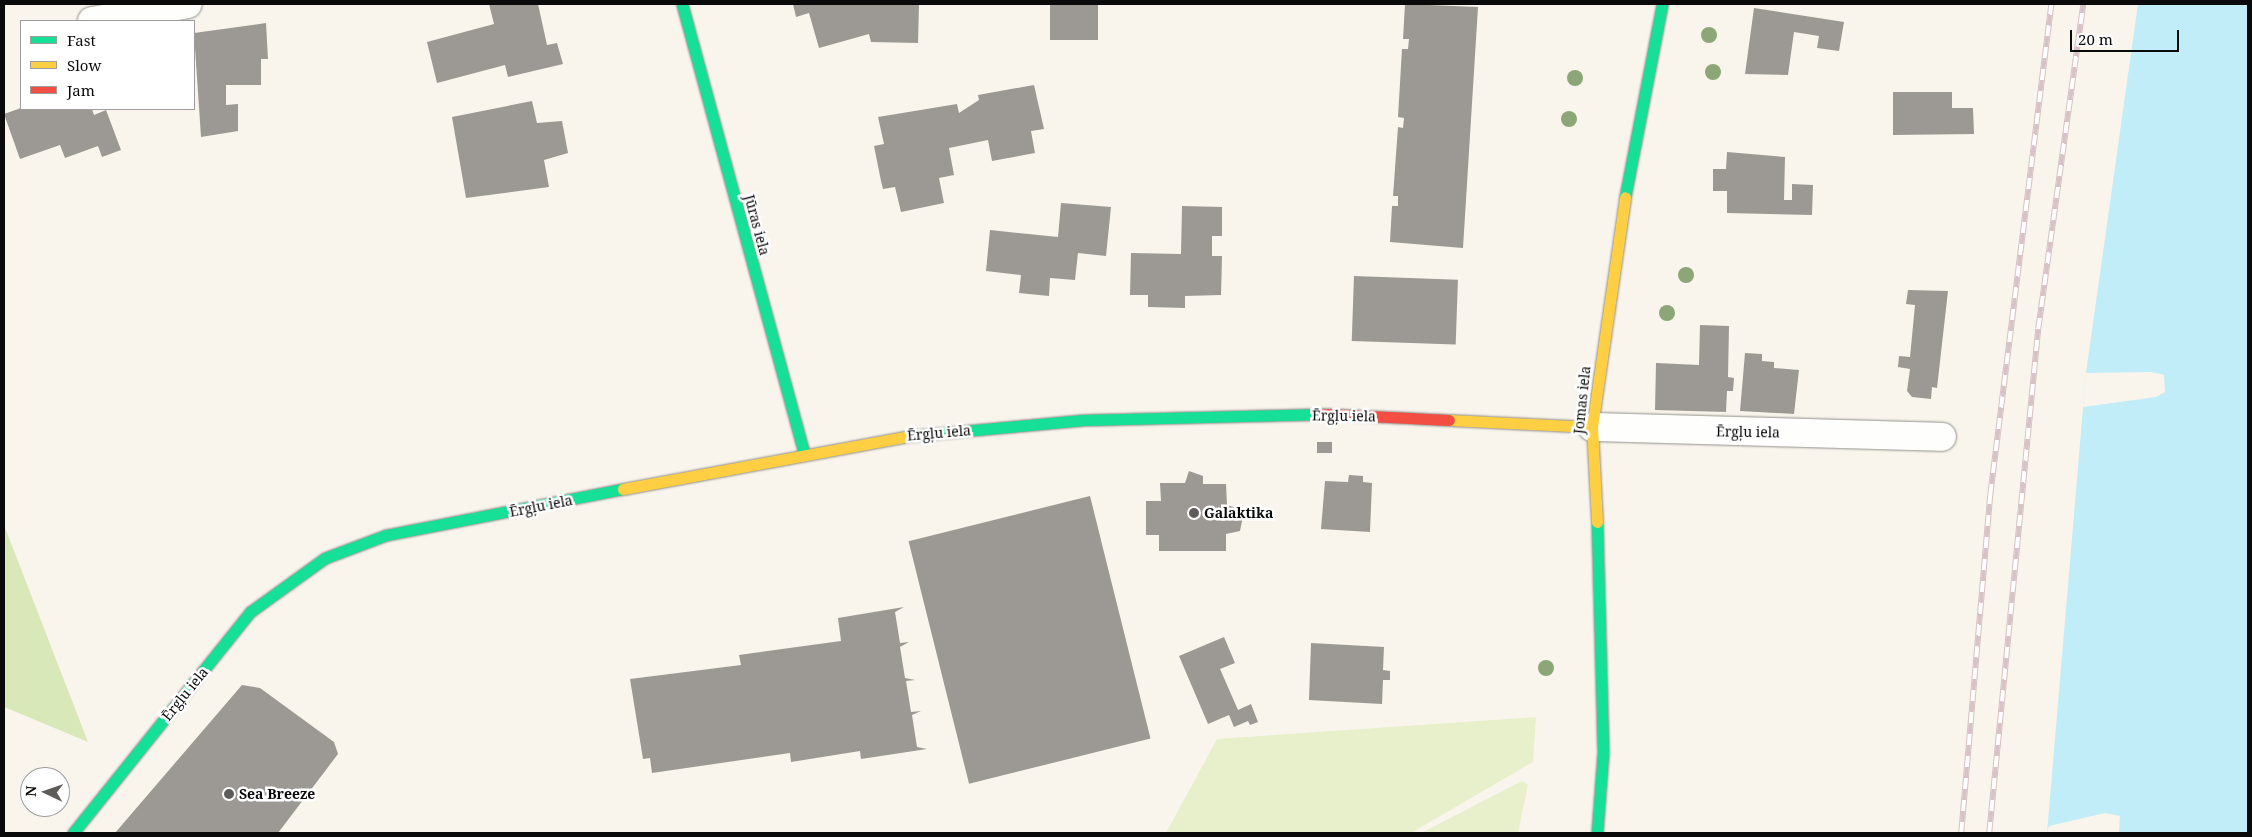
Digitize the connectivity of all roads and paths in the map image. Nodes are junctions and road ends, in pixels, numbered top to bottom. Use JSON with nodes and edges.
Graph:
{"nodes":[{"id":1,"x":188,"y":4,"type":"edge"},
{"id":2,"x":682,"y":4,"type":"edge"},
{"id":3,"x":1662,"y":4,"type":"edge"},
{"id":4,"x":98,"y":20,"type":"edge"},
{"id":5,"x":1592,"y":428,"type":"junction"},
{"id":6,"x":1942,"y":437,"type":"dead end"},
{"id":7,"x":804,"y":454,"type":"junction"},
{"id":8,"x":73,"y":833,"type":"edge"},
{"id":9,"x":1597,"y":833,"type":"edge"}],
"edges":[{"from":1,"to":4,"type":"street"},
{"from":2,"to":7,"type":"street","name":"Jūras iela"},
{"from":3,"to":5,"type":"street","name":"Jomas iela"},
{"from":5,"to":6,"type":"street","name":"Ērgļu iela"},
{"from":5,"to":7,"type":"street","name":"Ērgļu iela"},
{"from":5,"to":9,"type":"street","name":"Jomas iela"},
{"from":7,"to":8,"type":"street","name":"Ērgļu iela"}]}
